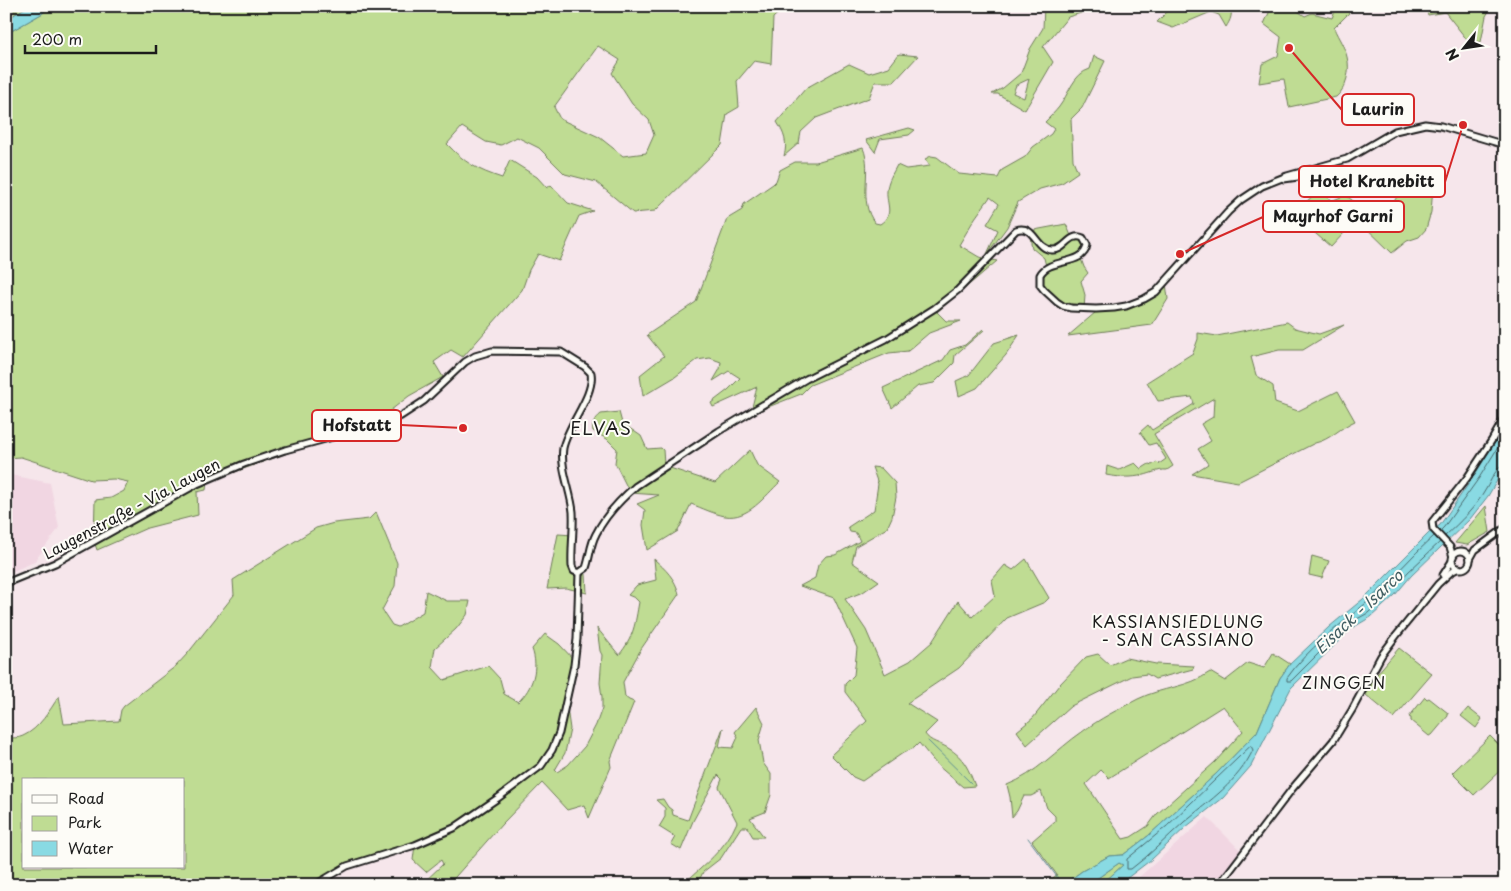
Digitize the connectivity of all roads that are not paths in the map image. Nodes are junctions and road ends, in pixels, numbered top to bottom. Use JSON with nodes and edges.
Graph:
{"nodes":[{"id":1,"x":1505,"y":146,"type":"edge"},
{"id":2,"x":1505,"y":417,"type":"edge"},
{"id":3,"x":1505,"y":528,"type":"edge"},
{"id":4,"x":1489,"y":538,"type":"junction"},
{"id":5,"x":1449,"y":546,"type":"junction"},
{"id":6,"x":1461,"y":551,"type":"junction"},
{"id":7,"x":1452,"y":559,"type":"junction"},
{"id":8,"x":1470,"y":559,"type":"junction"},
{"id":9,"x":1459,"y":568,"type":"junction"},
{"id":10,"x":579,"y":573,"type":"junction"},
{"id":11,"x":6,"y":582,"type":"edge"},
{"id":12,"x":1438,"y":584,"type":"junction"},
{"id":13,"x":316,"y":885,"type":"edge"},
{"id":14,"x":1219,"y":885,"type":"edge"}],
"edges":[{"from":1,"to":10,"type":"street"},
{"from":2,"to":5,"type":"street"},
{"from":3,"to":4,"type":"street"},
{"from":4,"to":6,"type":"street"},
{"from":4,"to":8,"type":"street"},
{"from":5,"to":6,"type":"street"},
{"from":5,"to":7,"type":"street"},
{"from":6,"to":7,"type":"street"},
{"from":6,"to":8,"type":"street"},
{"from":7,"to":9,"type":"street"},
{"from":7,"to":12,"type":"street"},
{"from":8,"to":9,"type":"street"},
{"from":9,"to":12,"type":"street"},
{"from":10,"to":11,"type":"street","name":"Laugenstraße - Via Laugen"},
{"from":10,"to":13,"type":"street"},
{"from":12,"to":14,"type":"street"}]}
